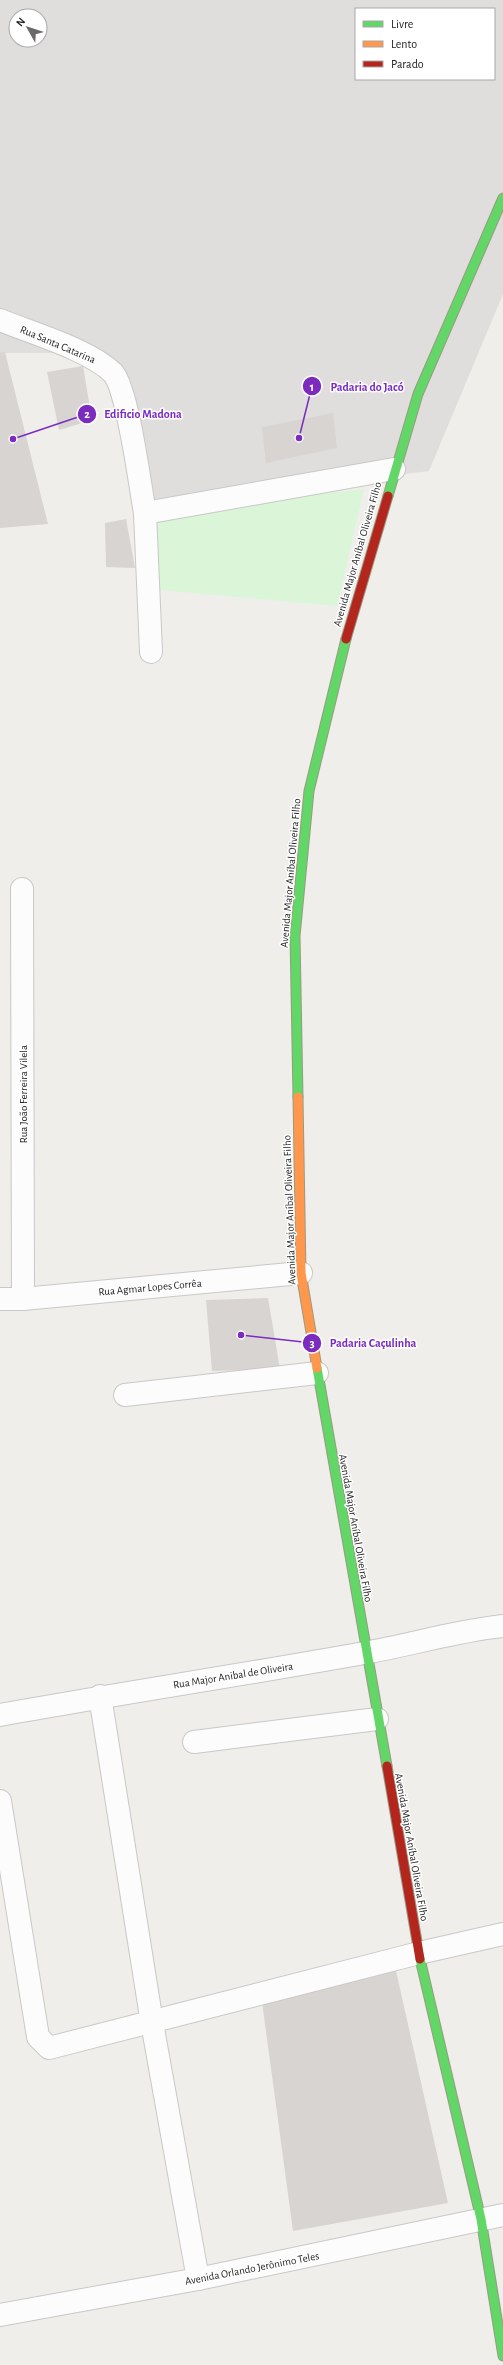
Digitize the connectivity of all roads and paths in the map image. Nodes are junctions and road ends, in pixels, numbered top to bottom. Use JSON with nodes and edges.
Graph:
{"nodes":[{"id":1,"x":503,"y":198,"type":"edge"},
{"id":2,"x":0,"y":320,"type":"edge"},
{"id":3,"x":394,"y":469,"type":"junction"},
{"id":4,"x":145,"y":513,"type":"junction"},
{"id":5,"x":151,"y":652,"type":"dead end"},
{"id":6,"x":22,"y":889,"type":"dead end"},
{"id":7,"x":301,"y":1273,"type":"junction"},
{"id":8,"x":0,"y":1299,"type":"edge"},
{"id":9,"x":23,"y":1299,"type":"junction"},
{"id":10,"x":317,"y":1373,"type":"junction"},
{"id":11,"x":125,"y":1395,"type":"dead end"},
{"id":12,"x":503,"y":1626,"type":"edge"},
{"id":13,"x":365,"y":1653,"type":"junction"},
{"id":14,"x":100,"y":1696,"type":"junction"},
{"id":15,"x":0,"y":1715,"type":"edge"},
{"id":16,"x":377,"y":1719,"type":"junction"},
{"id":17,"x":194,"y":1742,"type":"dead end"},
{"id":18,"x":0,"y":1801,"type":"edge"},
{"id":19,"x":503,"y":1934,"type":"edge"},
{"id":20,"x":418,"y":1953,"type":"junction"},
{"id":21,"x":152,"y":2023,"type":"junction"},
{"id":22,"x":503,"y":2215,"type":"edge"},
{"id":23,"x":481,"y":2219,"type":"junction"},
{"id":24,"x":198,"y":2279,"type":"junction"},
{"id":25,"x":0,"y":2314,"type":"edge"},
{"id":26,"x":503,"y":2356,"type":"edge"}],
"edges":[{"from":1,"to":3,"type":"street","name":"Avenida Major Aníbal Oliveira Filho"},
{"from":2,"to":4,"type":"street","name":"Rua Santa Catarina"},
{"from":3,"to":4,"type":"street"},
{"from":3,"to":7,"type":"street","name":"Avenida Major Aníbal Oliveira Filho"},
{"from":4,"to":5,"type":"street","name":"Rua Santa Catarina"},
{"from":6,"to":9,"type":"street","name":"Rua João Ferreira Vilela"},
{"from":7,"to":9,"type":"street","name":"Rua Agmar Lopes Corrêa"},
{"from":7,"to":10,"type":"street","name":"Avenida Major Aníbal Oliveira Filho"},
{"from":8,"to":9,"type":"street","name":"Rua Agmar Lopes Corrêa"},
{"from":10,"to":11,"type":"street"},
{"from":10,"to":13,"type":"street","name":"Avenida Major Aníbal Oliveira Filho"},
{"from":12,"to":13,"type":"street","name":"Rua Major Anibal de Oliveira"},
{"from":13,"to":14,"type":"street","name":"Rua Major Anibal de Oliveira"},
{"from":13,"to":16,"type":"street","name":"Avenida Major Aníbal Oliveira Filho"},
{"from":14,"to":15,"type":"street","name":"Rua Major Anibal de Oliveira"},
{"from":14,"to":21,"type":"street"},
{"from":16,"to":17,"type":"street"},
{"from":16,"to":20,"type":"street","name":"Avenida Major Aníbal Oliveira Filho"},
{"from":18,"to":21,"type":"street"},
{"from":19,"to":20,"type":"street"},
{"from":20,"to":21,"type":"street"},
{"from":20,"to":23,"type":"street","name":"Avenida Major Aníbal Oliveira Filho"},
{"from":21,"to":24,"type":"street"},
{"from":22,"to":23,"type":"street","name":"Avenida Orlando Jerônimo Teles"},
{"from":23,"to":24,"type":"street","name":"Avenida Orlando Jerônimo Teles"},
{"from":23,"to":26,"type":"street","name":"Avenida Major Aníbal Oliveira Filho"},
{"from":24,"to":25,"type":"street","name":"Avenida Orlando Jerônimo Teles"}]}
